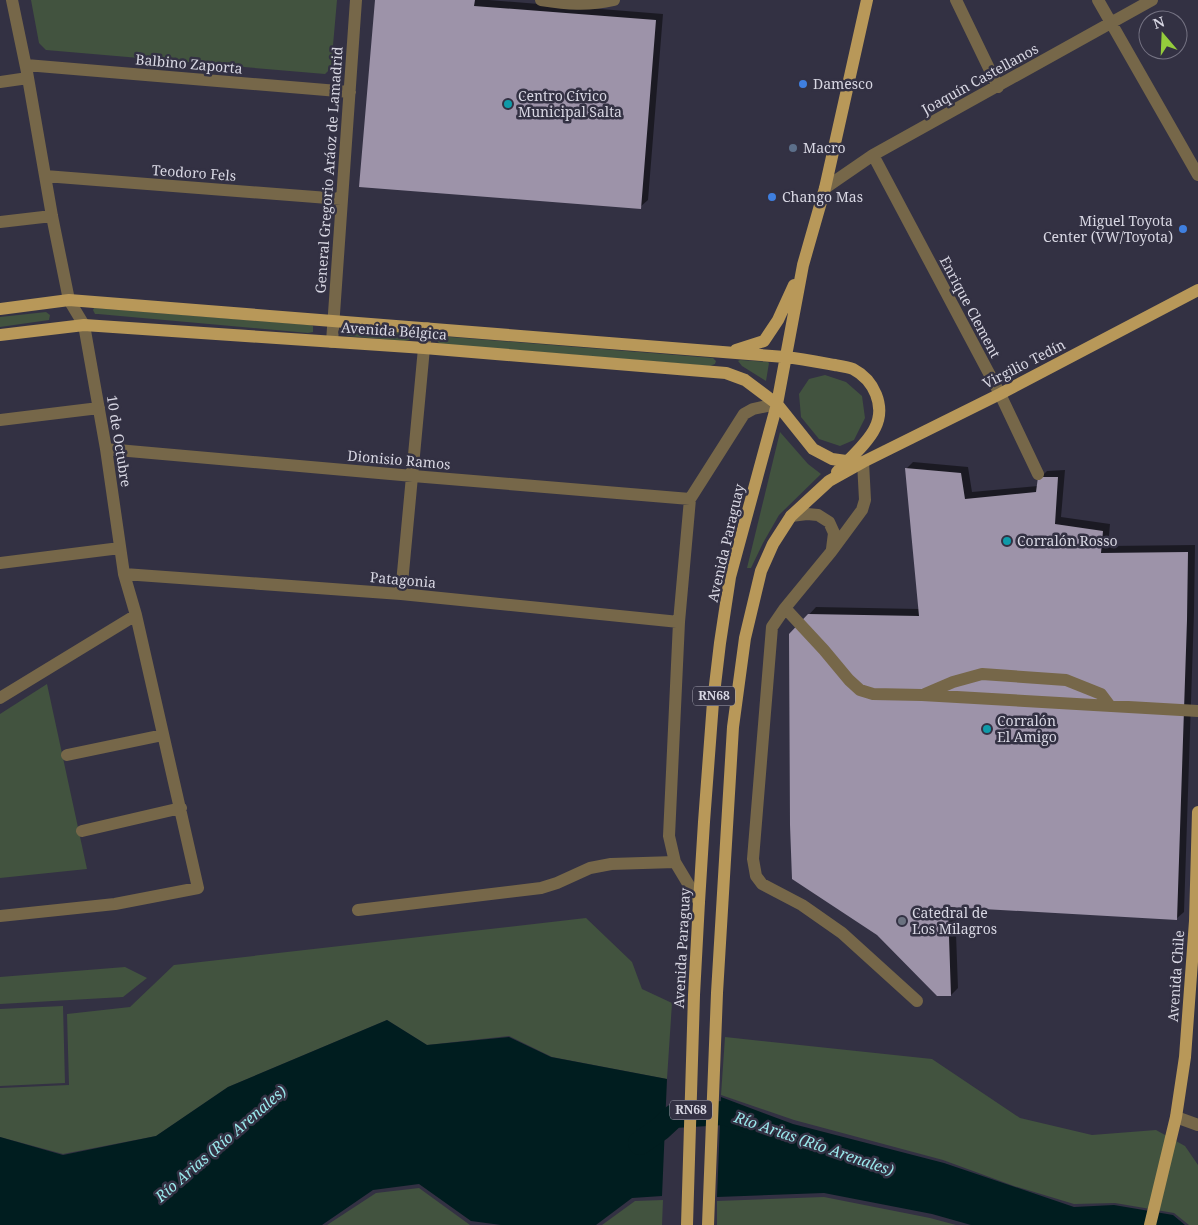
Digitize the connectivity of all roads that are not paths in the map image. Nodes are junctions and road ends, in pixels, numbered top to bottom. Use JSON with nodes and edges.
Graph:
{"nodes":[{"id":1,"x":12,"y":0,"type":"edge"},
{"id":2,"x":356,"y":0,"type":"edge"},
{"id":3,"x":541,"y":0,"type":"edge"},
{"id":4,"x":614,"y":0,"type":"edge"},
{"id":5,"x":867,"y":0,"type":"edge"},
{"id":6,"x":956,"y":0,"type":"edge"},
{"id":7,"x":1098,"y":0,"type":"edge"},
{"id":8,"x":1152,"y":0,"type":"edge"},
{"id":9,"x":1111,"y":23,"type":"junction"},
{"id":10,"x":26,"y":65,"type":"junction"},
{"id":11,"x":28,"y":78,"type":"junction"},
{"id":12,"x":0,"y":82,"type":"edge"},
{"id":13,"x":998,"y":86,"type":"junction"},
{"id":14,"x":350,"y":92,"type":"junction"},
{"id":15,"x":873,"y":155,"type":"junction"},
{"id":16,"x":1198,"y":175,"type":"edge"},
{"id":17,"x":45,"y":176,"type":"junction"},
{"id":18,"x":825,"y":188,"type":"junction"},
{"id":19,"x":342,"y":199,"type":"junction"},
{"id":20,"x":52,"y":216,"type":"junction"},
{"id":21,"x":0,"y":222,"type":"edge"},
{"id":22,"x":803,"y":265,"type":"junction"},
{"id":23,"x":1198,"y":290,"type":"edge"},
{"id":24,"x":69,"y":300,"type":"junction"},
{"id":25,"x":0,"y":309,"type":"edge"},
{"id":26,"x":333,"y":321,"type":"junction"},
{"id":27,"x":84,"y":325,"type":"junction"},
{"id":28,"x":427,"y":328,"type":"junction"},
{"id":29,"x":0,"y":334,"type":"edge"},
{"id":30,"x":332,"y":342,"type":"junction"},
{"id":31,"x":424,"y":348,"type":"junction"},
{"id":32,"x":728,"y":352,"type":"junction"},
{"id":33,"x":785,"y":357,"type":"junction"},
{"id":34,"x":1000,"y":394,"type":"junction"},
{"id":35,"x":777,"y":404,"type":"junction"},
{"id":36,"x":100,"y":408,"type":"junction"},
{"id":37,"x":0,"y":420,"type":"edge"},
{"id":38,"x":106,"y":449,"type":"junction"},
{"id":39,"x":847,"y":461,"type":"junction"},
{"id":40,"x":863,"y":462,"type":"junction"},
{"id":41,"x":1038,"y":474,"type":"dead end"},
{"id":42,"x":413,"y":476,"type":"junction"},
{"id":43,"x":829,"y":481,"type":"junction"},
{"id":44,"x":690,"y":499,"type":"junction"},
{"id":45,"x":791,"y":516,"type":"junction"},
{"id":46,"x":120,"y":548,"type":"junction"},
{"id":47,"x":831,"y":552,"type":"junction"},
{"id":48,"x":0,"y":563,"type":"edge"},
{"id":49,"x":124,"y":574,"type":"junction"},
{"id":50,"x":402,"y":594,"type":"junction"},
{"id":51,"x":785,"y":608,"type":"junction"},
{"id":52,"x":136,"y":615,"type":"junction"},
{"id":53,"x":678,"y":622,"type":"junction"},
{"id":54,"x":922,"y":695,"type":"junction"},
{"id":55,"x":0,"y":698,"type":"edge"},
{"id":56,"x":1110,"y":706,"type":"junction"},
{"id":57,"x":1198,"y":711,"type":"edge"},
{"id":58,"x":163,"y":735,"type":"junction"},
{"id":59,"x":67,"y":755,"type":"dead end"},
{"id":60,"x":181,"y":808,"type":"junction"},
{"id":61,"x":1198,"y":812,"type":"edge"},
{"id":62,"x":82,"y":831,"type":"dead end"},
{"id":63,"x":675,"y":862,"type":"junction"},
{"id":64,"x":699,"y":902,"type":"junction"},
{"id":65,"x":358,"y":910,"type":"dead end"},
{"id":66,"x":0,"y":916,"type":"edge"},
{"id":67,"x":1196,"y":920,"type":"edge"},
{"id":68,"x":917,"y":1001,"type":"dead end"},
{"id":69,"x":1176,"y":1117,"type":"junction"},
{"id":70,"x":1198,"y":1125,"type":"edge"},
{"id":71,"x":687,"y":1225,"type":"edge"},
{"id":72,"x":708,"y":1225,"type":"edge"},
{"id":73,"x":1150,"y":1225,"type":"edge"}],
"edges":[{"from":1,"to":10,"type":"street","name":"10 de Octubre"},
{"from":2,"to":14,"type":"street","name":"General Gregorio Aráoz de Lamadrid"},
{"from":3,"to":4,"type":"street"},
{"from":5,"to":18,"type":"main road","name":"Avenida Paraguay"},
{"from":6,"to":13,"type":"street"},
{"from":7,"to":9,"type":"street"},
{"from":8,"to":9,"type":"street","name":"Joaquín Castellanos"},
{"from":9,"to":13,"type":"street","name":"Joaquín Castellanos"},
{"from":9,"to":16,"type":"street"},
{"from":10,"to":11,"type":"street","name":"10 de Octubre"},
{"from":10,"to":14,"type":"street","name":"Balbino Zaporta"},
{"from":11,"to":12,"type":"street"},
{"from":11,"to":17,"type":"street","name":"10 de Octubre"},
{"from":13,"to":15,"type":"street","name":"Joaquín Castellanos"},
{"from":14,"to":19,"type":"street","name":"General Gregorio Aráoz de Lamadrid"},
{"from":15,"to":18,"type":"street","name":"Joaquín Castellanos"},
{"from":15,"to":34,"type":"street","name":"Enrique Clement"},
{"from":17,"to":19,"type":"street","name":"Teodoro Fels"},
{"from":17,"to":20,"type":"street","name":"10 de Octubre"},
{"from":18,"to":22,"type":"main road","name":"Avenida Paraguay"},
{"from":19,"to":26,"type":"street","name":"General Gregorio Aráoz de Lamadrid"},
{"from":20,"to":21,"type":"street"},
{"from":20,"to":24,"type":"street","name":"10 de Octubre"},
{"from":22,"to":32,"type":"main road"},
{"from":22,"to":33,"type":"main road","name":"Avenida Paraguay"},
{"from":23,"to":34,"type":"main road","name":"Virgilio Tedín"},
{"from":24,"to":25,"type":"main road","name":"Avenida Bélgica"},
{"from":24,"to":26,"type":"main road","name":"Avenida Bélgica"},
{"from":24,"to":27,"type":"street","name":"10 de Octubre"},
{"from":26,"to":28,"type":"main road","name":"Avenida Bélgica"},
{"from":26,"to":30,"type":"street","name":"General Gregorio Aráoz de Lamadrid"},
{"from":27,"to":29,"type":"main road","name":"Avenida Bélgica"},
{"from":27,"to":30,"type":"main road","name":"Avenida Bélgica"},
{"from":27,"to":36,"type":"street","name":"10 de Octubre"},
{"from":28,"to":31,"type":"street"},
{"from":28,"to":32,"type":"main road","name":"Avenida Bélgica"},
{"from":30,"to":31,"type":"main road","name":"Avenida Bélgica"},
{"from":31,"to":35,"type":"main road","name":"Avenida Bélgica"},
{"from":31,"to":42,"type":"street"},
{"from":32,"to":33,"type":"main road","name":"Avenida Bélgica"},
{"from":33,"to":35,"type":"main road","name":"Avenida Paraguay"},
{"from":33,"to":39,"type":"main road"},
{"from":34,"to":40,"type":"main road","name":"Virgilio Tedín"},
{"from":34,"to":41,"type":"street","name":"Enrique Clement"},
{"from":35,"to":39,"type":"main road"},
{"from":35,"to":44,"type":"street"},
{"from":35,"to":64,"type":"main road","name":"Avenida Paraguay","number":"RN68"},
{"from":36,"to":37,"type":"street"},
{"from":36,"to":38,"type":"street","name":"10 de Octubre"},
{"from":38,"to":42,"type":"street","name":"Dionisio Ramos"},
{"from":38,"to":46,"type":"street","name":"10 de Octubre"},
{"from":39,"to":40,"type":"main road"},
{"from":39,"to":43,"type":"main road"},
{"from":40,"to":43,"type":"main road","number":"RN68"},
{"from":40,"to":47,"type":"street"},
{"from":42,"to":44,"type":"street","name":"Dionisio Ramos"},
{"from":42,"to":50,"type":"street"},
{"from":43,"to":45,"type":"main road","number":"RN68"},
{"from":44,"to":53,"type":"street"},
{"from":45,"to":47,"type":"street"},
{"from":45,"to":72,"type":"main road","number":"RN68"},
{"from":46,"to":48,"type":"street"},
{"from":46,"to":49,"type":"street","name":"10 de Octubre"},
{"from":47,"to":51,"type":"street"},
{"from":49,"to":50,"type":"street","name":"Patagonia"},
{"from":49,"to":52,"type":"street","name":"10 de Octubre"},
{"from":50,"to":53,"type":"street","name":"Patagonia"},
{"from":51,"to":54,"type":"street"},
{"from":51,"to":68,"type":"street"},
{"from":52,"to":55,"type":"street"},
{"from":52,"to":58,"type":"street","name":"10 de Octubre"},
{"from":53,"to":63,"type":"street"},
{"from":54,"to":56,"type":"street"},
{"from":54,"to":56,"type":"street"},
{"from":56,"to":57,"type":"street"},
{"from":58,"to":59,"type":"street"},
{"from":58,"to":60,"type":"street","name":"10 de Octubre"},
{"from":60,"to":62,"type":"street"},
{"from":60,"to":66,"type":"street","name":"10 de Octubre"},
{"from":61,"to":67,"type":"main road","name":"Avenida Chile"},
{"from":63,"to":64,"type":"street"},
{"from":63,"to":65,"type":"street"},
{"from":64,"to":71,"type":"main road","name":"Avenida Paraguay","number":"RN68"},
{"from":67,"to":69,"type":"main road","name":"Avenida Chile"},
{"from":69,"to":70,"type":"street"},
{"from":69,"to":73,"type":"main road","name":"Avenida Chile"}]}
